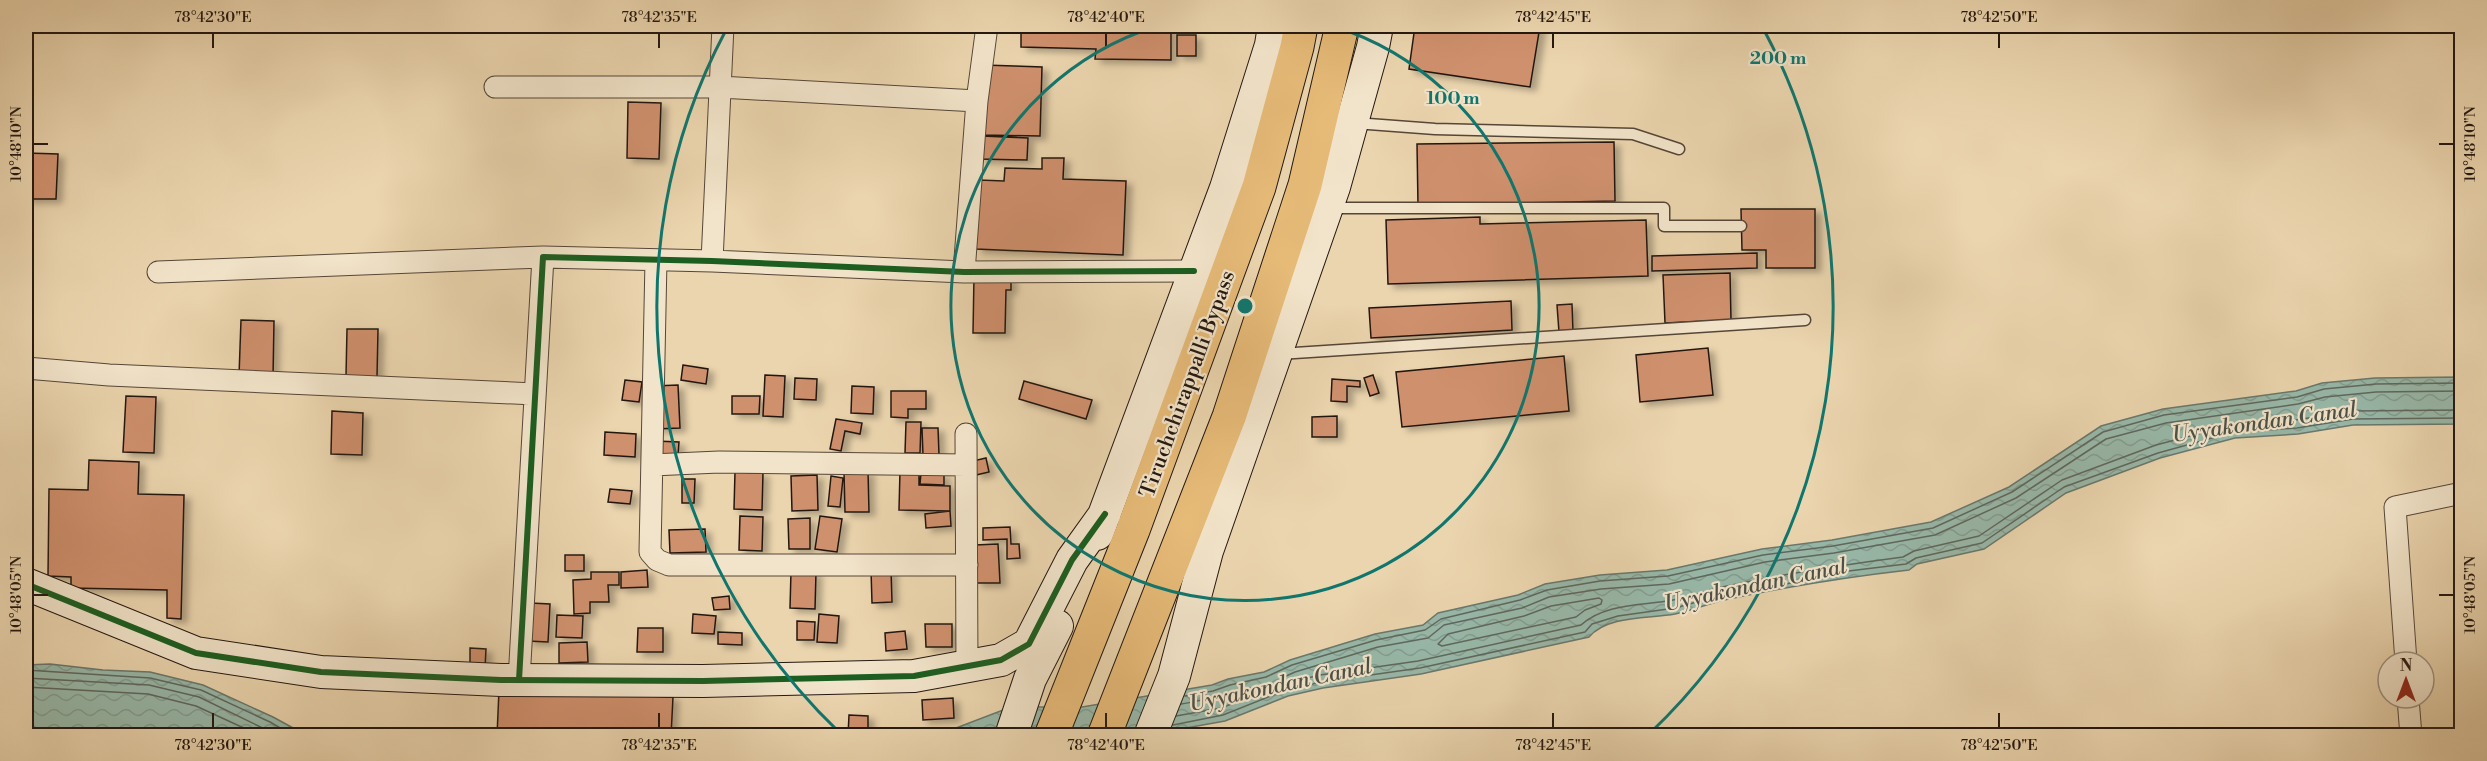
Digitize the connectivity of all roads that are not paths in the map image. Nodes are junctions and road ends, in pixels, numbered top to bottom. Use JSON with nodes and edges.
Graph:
{"nodes":[{"id":1,"x":723,"y":26,"type":"edge"},
{"id":2,"x":987,"y":26,"type":"edge"},
{"id":3,"x":1274,"y":26,"type":"edge"},
{"id":4,"x":1301,"y":26,"type":"edge"},
{"id":5,"x":1342,"y":26,"type":"edge"},
{"id":6,"x":1377,"y":26,"type":"edge"},
{"id":7,"x":495,"y":87,"type":"dead end"},
{"id":8,"x":720,"y":87,"type":"junction"},
{"id":9,"x":977,"y":101,"type":"junction"},
{"id":10,"x":1352,"y":123,"type":"junction"},
{"id":11,"x":1679,"y":149,"type":"dead end"},
{"id":12,"x":1326,"y":208,"type":"junction"},
{"id":13,"x":1741,"y":226,"type":"dead end"},
{"id":14,"x":543,"y":257,"type":"junction"},
{"id":15,"x":656,"y":260,"type":"junction"},
{"id":16,"x":712,"y":261,"type":"junction"},
{"id":17,"x":1194,"y":271,"type":"junction"},
{"id":18,"x":158,"y":272,"type":"dead end"},
{"id":19,"x":964,"y":272,"type":"junction"},
{"id":20,"x":1805,"y":320,"type":"dead end"},
{"id":21,"x":1275,"y":354,"type":"junction"},
{"id":22,"x":26,"y":368,"type":"edge"},
{"id":23,"x":535,"y":394,"type":"junction"},
{"id":24,"x":966,"y":434,"type":"dead end"},
{"id":25,"x":652,"y":465,"type":"junction"},
{"id":26,"x":966,"y":465,"type":"junction"},
{"id":27,"x":2462,"y":493,"type":"edge"},
{"id":28,"x":1105,"y":514,"type":"junction"},
{"id":29,"x":967,"y":565,"type":"junction"},
{"id":30,"x":26,"y":584,"type":"edge"},
{"id":31,"x":2405,"y":650,"type":"edge"},
{"id":32,"x":967,"y":666,"type":"junction"},
{"id":33,"x":519,"y":680,"type":"junction"},
{"id":34,"x":2409,"y":710,"type":"edge"},
{"id":35,"x":1011,"y":735,"type":"edge"},
{"id":36,"x":1051,"y":735,"type":"edge"},
{"id":37,"x":1104,"y":735,"type":"edge"},
{"id":38,"x":1150,"y":735,"type":"edge"},
{"id":39,"x":2411,"y":735,"type":"edge"}],
"edges":[{"from":1,"to":8,"type":"street"},
{"from":2,"to":9,"type":"street"},
{"from":3,"to":17,"type":"street"},
{"from":4,"to":36,"type":"highway","name":"Tiruchchirappalli Bypass"},
{"from":5,"to":37,"type":"highway"},
{"from":6,"to":10,"type":"street"},
{"from":7,"to":8,"type":"street"},
{"from":8,"to":9,"type":"street"},
{"from":8,"to":16,"type":"street"},
{"from":9,"to":19,"type":"street"},
{"from":10,"to":11,"type":"lane"},
{"from":10,"to":12,"type":"street"},
{"from":12,"to":13,"type":"lane"},
{"from":12,"to":21,"type":"street"},
{"from":14,"to":15,"type":"street"},
{"from":14,"to":18,"type":"street"},
{"from":14,"to":23,"type":"street"},
{"from":15,"to":16,"type":"street"},
{"from":15,"to":25,"type":"street"},
{"from":16,"to":19,"type":"street"},
{"from":17,"to":19,"type":"street"},
{"from":17,"to":28,"type":"street"},
{"from":20,"to":21,"type":"lane"},
{"from":21,"to":38,"type":"street"},
{"from":22,"to":23,"type":"street"},
{"from":23,"to":33,"type":"street"},
{"from":24,"to":26,"type":"street"},
{"from":25,"to":26,"type":"street"},
{"from":25,"to":29,"type":"street"},
{"from":26,"to":29,"type":"street"},
{"from":27,"to":31,"type":"street"},
{"from":28,"to":32,"type":"street"},
{"from":28,"to":35,"type":"street"},
{"from":29,"to":32,"type":"street"},
{"from":30,"to":33,"type":"street"},
{"from":32,"to":33,"type":"street"},
{"from":34,"to":39,"type":"street"}]}
